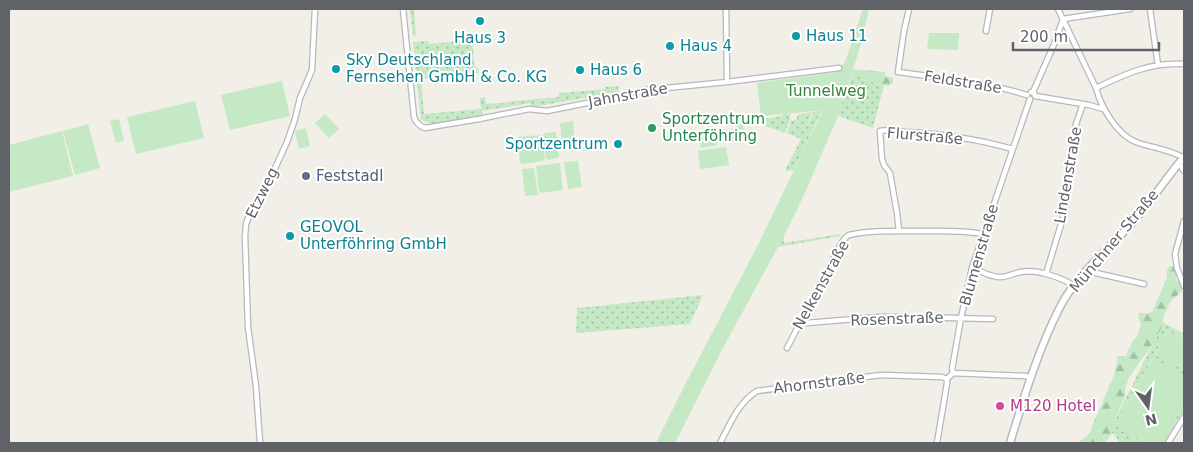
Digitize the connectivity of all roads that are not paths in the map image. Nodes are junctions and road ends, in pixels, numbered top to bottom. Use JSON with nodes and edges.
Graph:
{"nodes":[{"id":1,"x":314,"y":9,"type":"edge"},
{"id":2,"x":403,"y":9,"type":"edge"},
{"id":3,"x":726,"y":9,"type":"edge"},
{"id":4,"x":909,"y":9,"type":"edge"},
{"id":5,"x":990,"y":9,"type":"edge"},
{"id":6,"x":1058,"y":9,"type":"edge"},
{"id":7,"x":1130,"y":9,"type":"edge"},
{"id":8,"x":1150,"y":9,"type":"edge"},
{"id":9,"x":1063,"y":19,"type":"junction"},
{"id":10,"x":986,"y":31,"type":"dead end"},
{"id":11,"x":1184,"y":64,"type":"edge"},
{"id":12,"x":1158,"y":65,"type":"junction"},
{"id":13,"x":839,"y":68,"type":"dead end"},
{"id":14,"x":727,"y":82,"type":"junction"},
{"id":15,"x":1096,"y":88,"type":"junction"},
{"id":16,"x":1034,"y":94,"type":"junction"},
{"id":17,"x":1098,"y":96,"type":"junction"},
{"id":18,"x":1028,"y":97,"type":"junction"},
{"id":19,"x":1083,"y":104,"type":"junction"},
{"id":20,"x":1089,"y":105,"type":"junction"},
{"id":21,"x":1104,"y":109,"type":"junction"},
{"id":22,"x":1012,"y":149,"type":"junction"},
{"id":23,"x":1182,"y":159,"type":"edge"},
{"id":24,"x":1184,"y":171,"type":"edge"},
{"id":25,"x":1184,"y":221,"type":"edge"},
{"id":26,"x":898,"y":231,"type":"junction"},
{"id":27,"x":983,"y":234,"type":"junction"},
{"id":28,"x":1184,"y":264,"type":"edge"},
{"id":29,"x":972,"y":268,"type":"junction"},
{"id":30,"x":1089,"y":268,"type":"junction"},
{"id":31,"x":1178,"y":268,"type":"junction"},
{"id":32,"x":1046,"y":274,"type":"junction"},
{"id":33,"x":1144,"y":284,"type":"dead end"},
{"id":34,"x":1074,"y":286,"type":"junction"},
{"id":35,"x":1184,"y":286,"type":"edge"},
{"id":36,"x":961,"y":318,"type":"junction"},
{"id":37,"x":993,"y":319,"type":"dead end"},
{"id":38,"x":801,"y":321,"type":"junction"},
{"id":39,"x":787,"y":348,"type":"dead end"},
{"id":40,"x":953,"y":373,"type":"junction"},
{"id":41,"x":1030,"y":378,"type":"junction"},
{"id":42,"x":947,"y":379,"type":"junction"},
{"id":43,"x":1184,"y":417,"type":"edge"},
{"id":44,"x":260,"y":443,"type":"edge"},
{"id":45,"x":720,"y":443,"type":"edge"},
{"id":46,"x":937,"y":443,"type":"edge"},
{"id":47,"x":1010,"y":443,"type":"edge"},
{"id":48,"x":1168,"y":443,"type":"edge"}],
"edges":[{"from":1,"to":44,"type":"street","name":"Etzweg"},
{"from":2,"to":14,"type":"street","name":"Jahnstraße"},
{"from":3,"to":14,"type":"street"},
{"from":4,"to":18,"type":"street","name":"Feldstraße"},
{"from":5,"to":10,"type":"street"},
{"from":6,"to":9,"type":"street"},
{"from":7,"to":9,"type":"street"},
{"from":8,"to":12,"type":"street"},
{"from":9,"to":15,"type":"street"},
{"from":9,"to":16,"type":"street"},
{"from":11,"to":12,"type":"street"},
{"from":12,"to":15,"type":"street"},
{"from":13,"to":14,"type":"street","name":"Jahnstraße"},
{"from":15,"to":17,"type":"street"},
{"from":16,"to":18,"type":"street"},
{"from":16,"to":19,"type":"street"},
{"from":17,"to":20,"type":"street"},
{"from":17,"to":21,"type":"street"},
{"from":18,"to":22,"type":"street","name":"Blumenstraße"},
{"from":19,"to":20,"type":"street"},
{"from":19,"to":32,"type":"street","name":"Lindenstraße"},
{"from":20,"to":21,"type":"street"},
{"from":21,"to":23,"type":"street"},
{"from":22,"to":26,"type":"street","name":"Flurstraße"},
{"from":22,"to":27,"type":"street","name":"Blumenstraße"},
{"from":23,"to":24,"type":"street"},
{"from":23,"to":30,"type":"main road","name":"Münchner Straße"},
{"from":25,"to":31,"type":"street"},
{"from":26,"to":27,"type":"street","name":"Nelkenstraße"},
{"from":26,"to":38,"type":"street","name":"Nelkenstraße"},
{"from":27,"to":29,"type":"street","name":"Blumenstraße"},
{"from":28,"to":31,"type":"street"},
{"from":29,"to":32,"type":"street"},
{"from":29,"to":36,"type":"street","name":"Blumenstraße"},
{"from":30,"to":33,"type":"street"},
{"from":30,"to":34,"type":"main road","name":"Münchner Straße"},
{"from":31,"to":35,"type":"street"},
{"from":32,"to":34,"type":"street"},
{"from":34,"to":41,"type":"main road","name":"Münchner Straße"},
{"from":36,"to":37,"type":"street","name":"Rosenstraße"},
{"from":36,"to":38,"type":"street","name":"Rosenstraße"},
{"from":36,"to":40,"type":"street","name":"Blumenstraße"},
{"from":38,"to":39,"type":"street","name":"Nelkenstraße"},
{"from":40,"to":41,"type":"street"},
{"from":40,"to":42,"type":"street"},
{"from":41,"to":47,"type":"main road","name":"Münchner Straße"},
{"from":42,"to":45,"type":"street","name":"Ahornstraße"},
{"from":42,"to":46,"type":"street"},
{"from":43,"to":48,"type":"street"}]}
